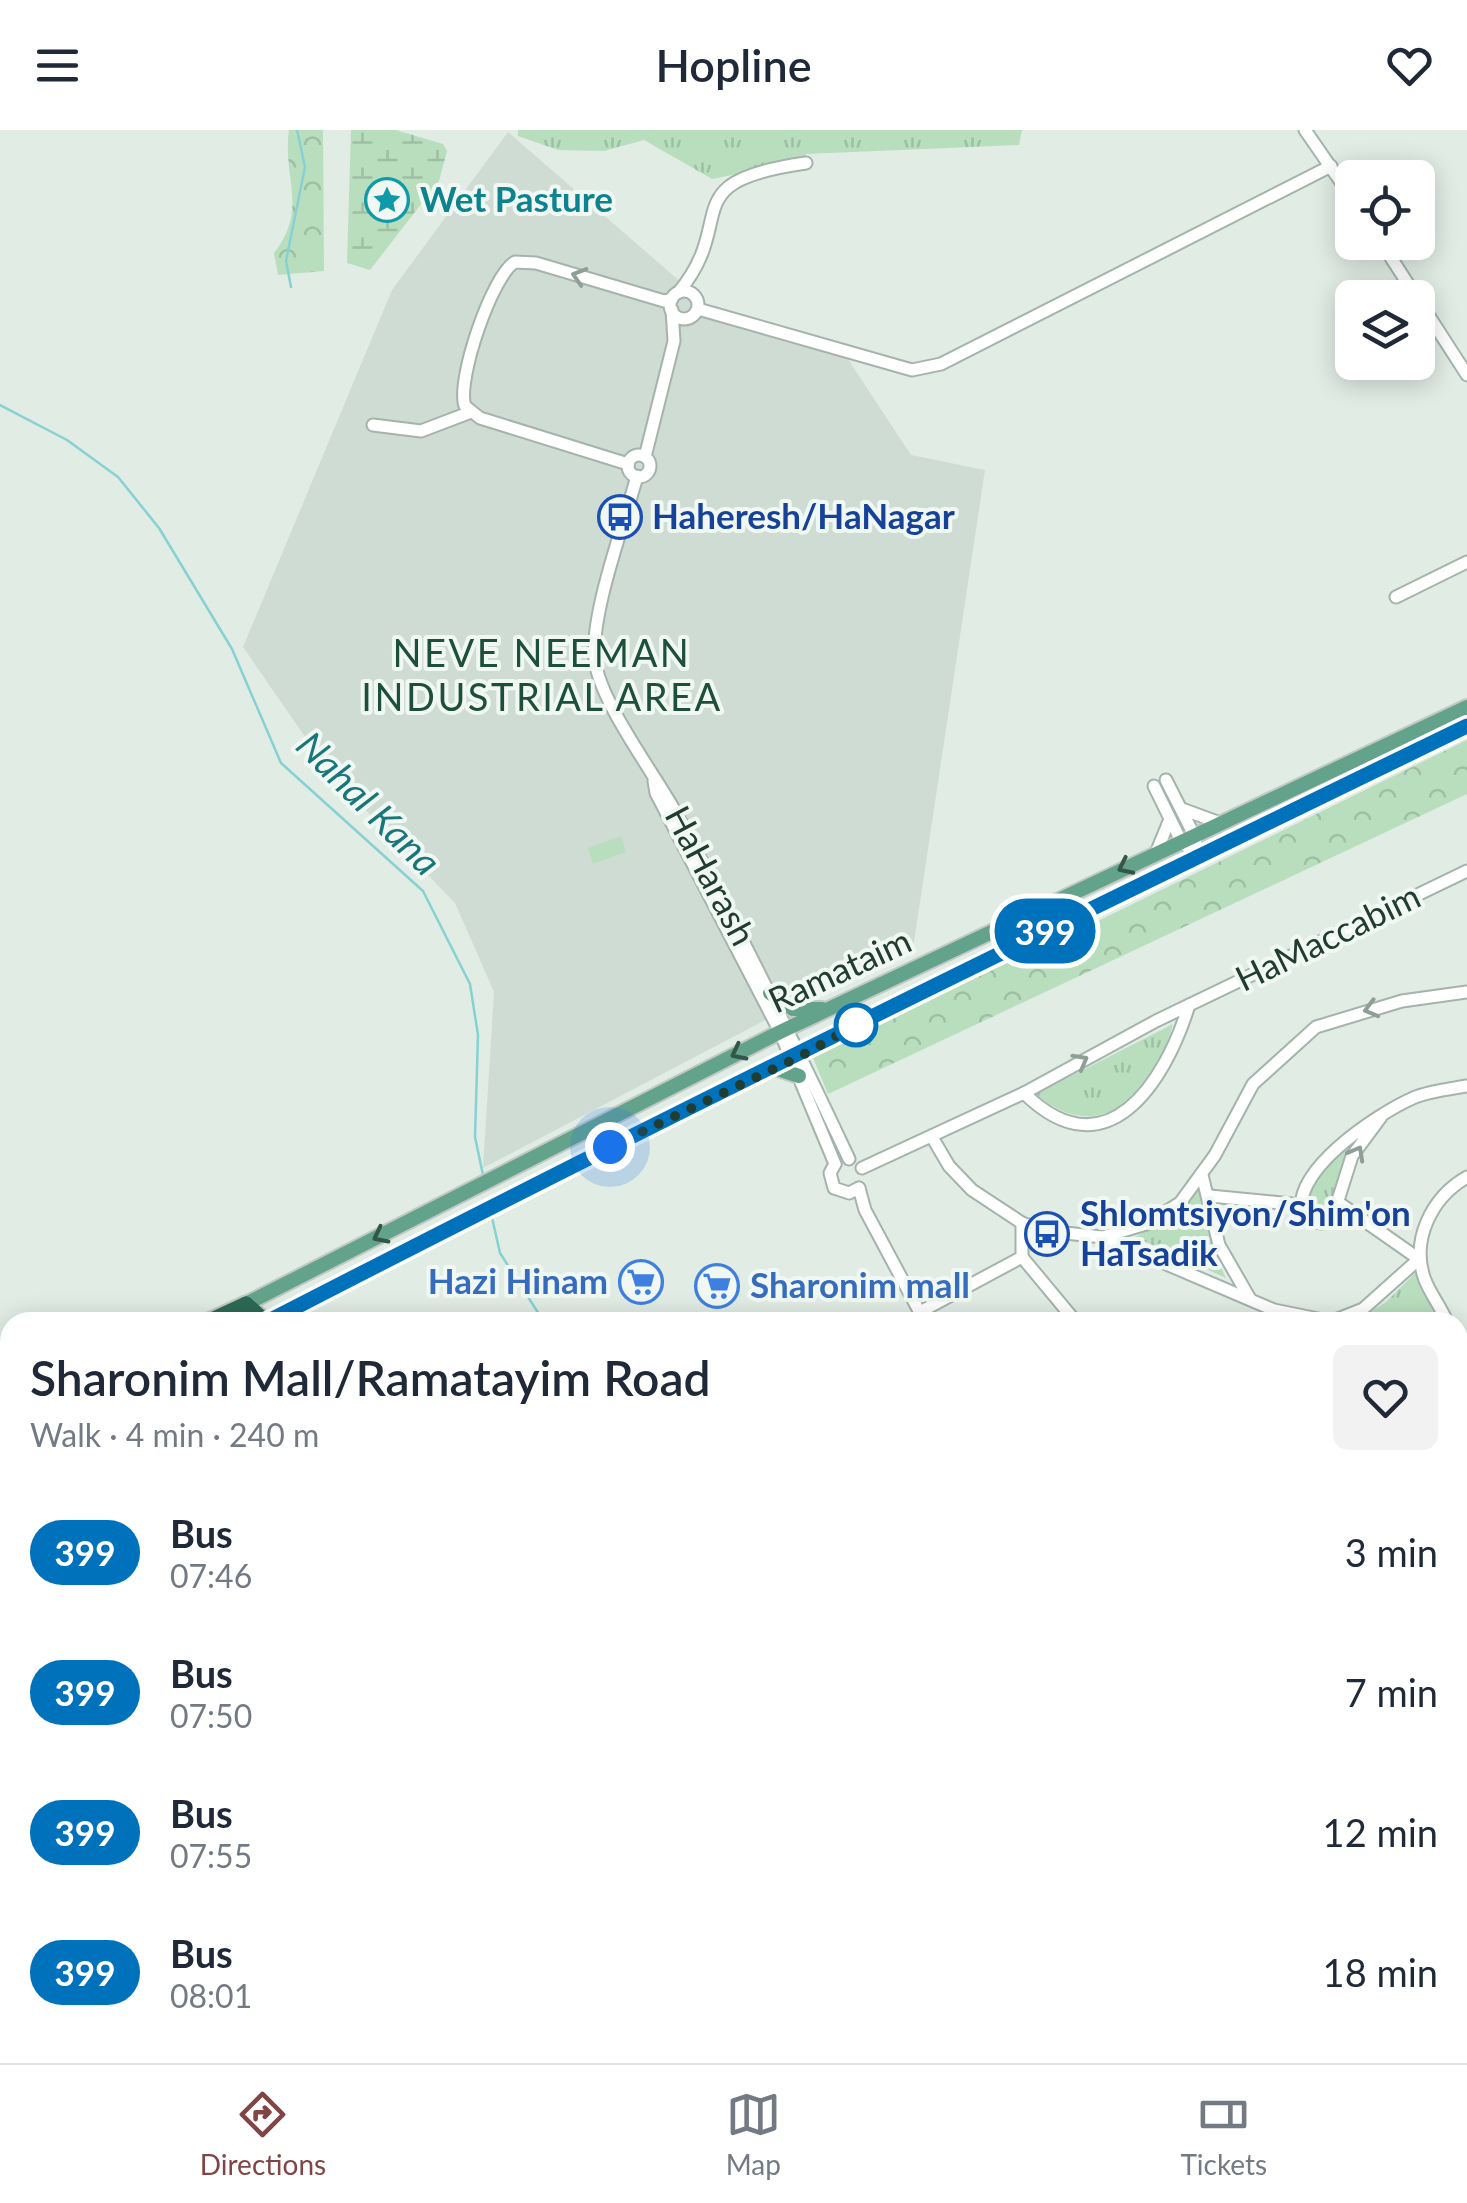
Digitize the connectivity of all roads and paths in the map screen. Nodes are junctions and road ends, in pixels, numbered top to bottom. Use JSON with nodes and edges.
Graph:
{"nodes":[{"id":1,"x":1306,"y":130,"type":"edge"},
{"id":2,"x":806,"y":163,"type":"dead end"},
{"id":3,"x":1332,"y":166,"type":"junction"},
{"id":4,"x":1335,"y":171,"type":"edge"},
{"id":5,"x":692,"y":277,"type":"junction"},
{"id":6,"x":674,"y":301,"type":"junction"},
{"id":7,"x":695,"y":307,"type":"junction"},
{"id":8,"x":1435,"y":326,"type":"edge"},
{"id":9,"x":674,"y":342,"type":"junction"},
{"id":10,"x":1467,"y":375,"type":"edge"},
{"id":11,"x":470,"y":412,"type":"junction"},
{"id":12,"x":374,"y":425,"type":"dead end"},
{"id":13,"x":645,"y":458,"type":"junction"},
{"id":14,"x":628,"y":464,"type":"junction"},
{"id":15,"x":637,"y":476,"type":"junction"},
{"id":16,"x":1467,"y":562,"type":"edge"},
{"id":17,"x":1396,"y":597,"type":"dead end"},
{"id":18,"x":1467,"y":707,"type":"edge"},
{"id":19,"x":1467,"y":726,"type":"edge"},
{"id":20,"x":654,"y":781,"type":"junction"},
{"id":21,"x":1180,"y":807,"type":"junction"},
{"id":22,"x":1170,"y":819,"type":"junction"},
{"id":23,"x":1224,"y":822,"type":"junction"},
{"id":24,"x":1188,"y":839,"type":"junction"},
{"id":25,"x":1156,"y":853,"type":"junction"},
{"id":26,"x":1198,"y":857,"type":"junction"},
{"id":27,"x":1467,"y":870,"type":"edge"},
{"id":28,"x":1467,"y":992,"type":"edge"},
{"id":29,"x":770,"y":993,"type":"junction"},
{"id":30,"x":1189,"y":1005,"type":"junction"},
{"id":31,"x":833,"y":1008,"type":"junction"},
{"id":32,"x":784,"y":1030,"type":"junction"},
{"id":33,"x":802,"y":1062,"type":"junction"},
{"id":34,"x":1467,"y":1086,"type":"edge"},
{"id":35,"x":1024,"y":1093,"type":"junction"},
{"id":36,"x":1381,"y":1117,"type":"junction"},
{"id":37,"x":932,"y":1138,"type":"junction"},
{"id":38,"x":849,"y":1159,"type":"junction"},
{"id":39,"x":835,"y":1164,"type":"junction"},
{"id":40,"x":862,"y":1168,"type":"junction"},
{"id":41,"x":1202,"y":1175,"type":"junction"},
{"id":42,"x":1467,"y":1177,"type":"edge"},
{"id":43,"x":854,"y":1190,"type":"junction"},
{"id":44,"x":1210,"y":1196,"type":"junction"},
{"id":45,"x":1339,"y":1203,"type":"junction"},
{"id":46,"x":1302,"y":1206,"type":"junction"},
{"id":47,"x":1022,"y":1224,"type":"junction"},
{"id":48,"x":1103,"y":1237,"type":"junction"},
{"id":49,"x":1022,"y":1257,"type":"junction"},
{"id":50,"x":1419,"y":1259,"type":"junction"},
{"id":51,"x":1250,"y":1299,"type":"junction"},
{"id":52,"x":246,"y":1304,"type":"junction"},
{"id":53,"x":229,"y":1312,"type":"edge"},
{"id":54,"x":247,"y":1312,"type":"edge"},
{"id":55,"x":259,"y":1312,"type":"edge"},
{"id":56,"x":290,"y":1312,"type":"edge"},
{"id":57,"x":919,"y":1312,"type":"edge"},
{"id":58,"x":930,"y":1312,"type":"edge"},
{"id":59,"x":1068,"y":1312,"type":"edge"},
{"id":60,"x":1285,"y":1312,"type":"edge"},
{"id":61,"x":1356,"y":1312,"type":"edge"},
{"id":62,"x":1443,"y":1312,"type":"edge"}],
"edges":[{"from":1,"to":3,"type":"street"},
{"from":2,"to":5,"type":"street"},
{"from":3,"to":4,"type":"street"},
{"from":3,"to":7,"type":"street"},
{"from":5,"to":6,"type":"street"},
{"from":5,"to":7,"type":"street"},
{"from":6,"to":7,"type":"street"},
{"from":6,"to":7,"type":"street"},
{"from":6,"to":9,"type":"street"},
{"from":6,"to":11,"type":"street","one_way":true},
{"from":7,"to":9,"type":"street"},
{"from":8,"to":10,"type":"street"},
{"from":9,"to":13,"type":"street"},
{"from":11,"to":12,"type":"street"},
{"from":11,"to":14,"type":"street"},
{"from":13,"to":14,"type":"street"},
{"from":13,"to":15,"type":"street","name":"HaHarash"},
{"from":14,"to":15,"type":"street"},
{"from":15,"to":20,"type":"street","name":"HaHarash"},
{"from":16,"to":17,"type":"street"},
{"from":18,"to":23,"type":"main road","name":"Ramataim"},
{"from":19,"to":26,"type":"main road","name":"Ramataim"},
{"from":20,"to":29,"type":"street","name":"HaHarash"},
{"from":20,"to":32,"type":"street","name":"HaHarash"},
{"from":21,"to":22,"type":"street"},
{"from":21,"to":23,"type":"street"},
{"from":21,"to":24,"type":"street"},
{"from":22,"to":24,"type":"street"},
{"from":22,"to":25,"type":"street"},
{"from":23,"to":24,"type":"main road","name":"Ramataim"},
{"from":24,"to":25,"type":"main road","name":"Ramataim"},
{"from":24,"to":26,"type":"street"},
{"from":25,"to":31,"type":"main road","name":"Ramataim","one_way":true},
{"from":26,"to":33,"type":"main road","name":"Ramataim"},
{"from":27,"to":30,"type":"street","name":"HaMaccabim"},
{"from":28,"to":41,"type":"street","one_way":true},
{"from":29,"to":31,"type":"main road"},
{"from":29,"to":32,"type":"street","name":"HaHarash"},
{"from":35,"to":30,"type":"street","name":"HaMaccabim","one_way":true},
{"from":30,"to":35,"type":"street"},
{"from":31,"to":32,"type":"main road","name":"Ramataim"},
{"from":32,"to":33,"type":"street"},
{"from":32,"to":52,"type":"main road","name":"Ramataim","one_way":true},
{"from":33,"to":38,"type":"street"},
{"from":33,"to":39,"type":"street"},
{"from":33,"to":56,"type":"main road","name":"Ramataim"},
{"from":34,"to":36,"type":"street"},
{"from":35,"to":37,"type":"street","name":"HaMaccabim"},
{"from":45,"to":36,"type":"street","one_way":true},
{"from":36,"to":46,"type":"street"},
{"from":37,"to":40,"type":"street","name":"HaMaccabim"},
{"from":37,"to":47,"type":"street"},
{"from":38,"to":39,"type":"street"},
{"from":38,"to":40,"type":"street"},
{"from":39,"to":43,"type":"street"},
{"from":40,"to":43,"type":"street"},
{"from":41,"to":44,"type":"street"},
{"from":41,"to":48,"type":"street"},
{"from":42,"to":50,"type":"street"},
{"from":43,"to":57,"type":"street"},
{"from":44,"to":46,"type":"street"},
{"from":44,"to":51,"type":"street"},
{"from":45,"to":46,"type":"street"},
{"from":45,"to":50,"type":"street"},
{"from":47,"to":48,"type":"street"},
{"from":47,"to":49,"type":"street"},
{"from":48,"to":51,"type":"street"},
{"from":49,"to":58,"type":"street"},
{"from":49,"to":59,"type":"street"},
{"from":50,"to":61,"type":"street"},
{"from":50,"to":62,"type":"street"},
{"from":51,"to":60,"type":"street"},
{"from":52,"to":53,"type":"highway"},
{"from":52,"to":54,"type":"highway"},
{"from":52,"to":55,"type":"highway"}]}
